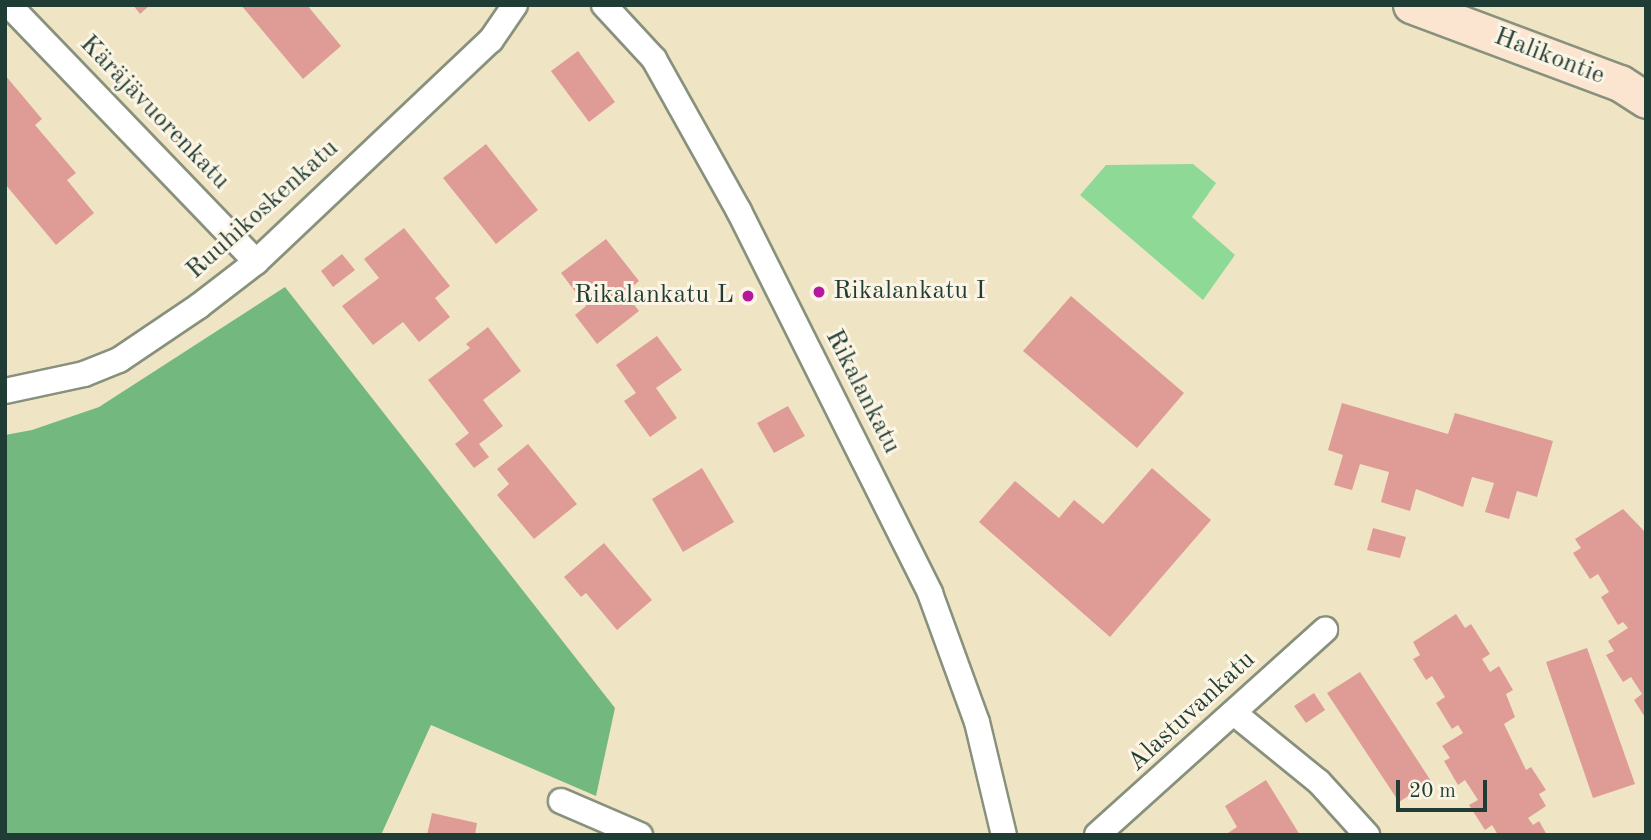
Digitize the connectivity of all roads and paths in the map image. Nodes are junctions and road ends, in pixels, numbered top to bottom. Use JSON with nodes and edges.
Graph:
{"nodes":[{"id":1,"x":9,"y":5,"type":"edge"},
{"id":2,"x":515,"y":5,"type":"edge"},
{"id":3,"x":604,"y":5,"type":"edge"},
{"id":4,"x":1411,"y":5,"type":"edge"},
{"id":5,"x":1646,"y":100,"type":"edge"},
{"id":6,"x":256,"y":262,"type":"junction"},
{"id":7,"x":5,"y":391,"type":"edge"},
{"id":8,"x":1325,"y":630,"type":"dead end"},
{"id":9,"x":1234,"y":713,"type":"junction"},
{"id":10,"x":561,"y":801,"type":"dead end"},
{"id":11,"x":640,"y":835,"type":"edge"},
{"id":12,"x":1004,"y":835,"type":"edge"},
{"id":13,"x":1097,"y":835,"type":"edge"},
{"id":14,"x":1367,"y":835,"type":"edge"}],
"edges":[{"from":1,"to":6,"type":"street","name":"Käräjävuorenkatu"},
{"from":2,"to":6,"type":"street","name":"Ruuhikoskenkatu"},
{"from":3,"to":12,"type":"street","name":"Rikalankatu"},
{"from":4,"to":5,"type":"main road","name":"Halikontie"},
{"from":6,"to":7,"type":"street","name":"Ruuhikoskenkatu"},
{"from":8,"to":9,"type":"street","name":"Alastuvankatu"},
{"from":9,"to":13,"type":"street","name":"Alastuvankatu"},
{"from":9,"to":14,"type":"street"},
{"from":10,"to":11,"type":"street"}]}
